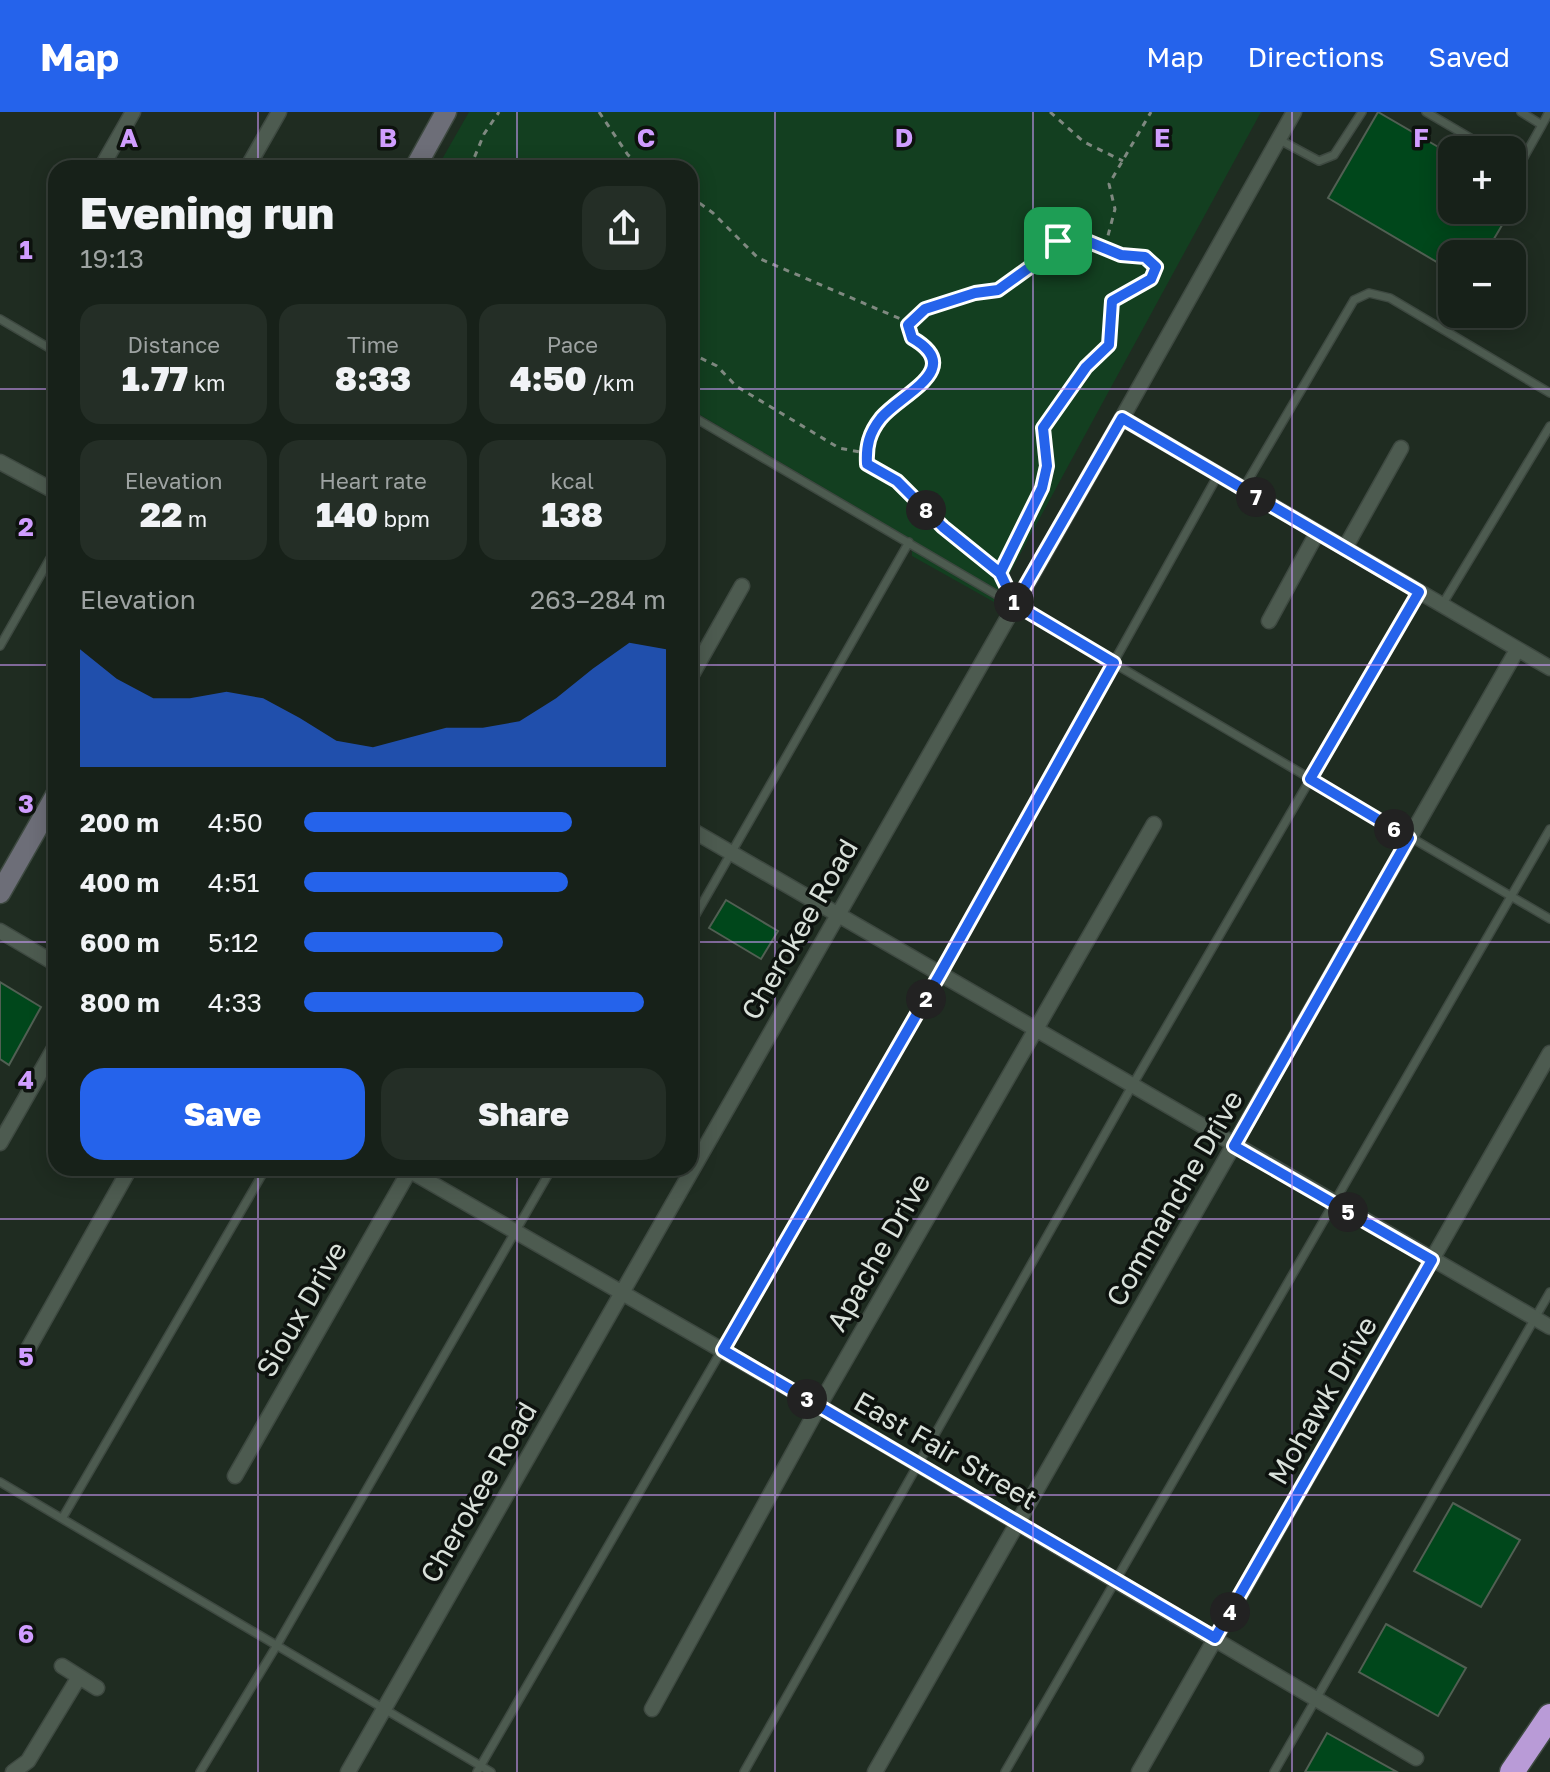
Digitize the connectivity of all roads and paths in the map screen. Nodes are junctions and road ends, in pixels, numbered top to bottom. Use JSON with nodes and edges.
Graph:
{"nodes":[{"id":1,"x":133,"y":112,"type":"edge"},
{"id":2,"x":279,"y":112,"type":"edge"},
{"id":3,"x":446,"y":112,"type":"edge"},
{"id":4,"x":499,"y":112,"type":"edge"},
{"id":5,"x":599,"y":112,"type":"edge"},
{"id":6,"x":1050,"y":112,"type":"edge"},
{"id":7,"x":1151,"y":112,"type":"edge"},
{"id":8,"x":1294,"y":112,"type":"edge"},
{"id":9,"x":1362,"y":112,"type":"edge"},
{"id":10,"x":1426,"y":112,"type":"edge"},
{"id":11,"x":1521,"y":112,"type":"edge"},
{"id":12,"x":1549,"y":112,"type":"edge"},
{"id":13,"x":1542,"y":125,"type":"junction"},
{"id":14,"x":1467,"y":136,"type":"edge"},
{"id":15,"x":1278,"y":139,"type":"junction"},
{"id":16,"x":1526,"y":154,"type":"edge"},
{"id":17,"x":106,"y":160,"type":"edge"},
{"id":18,"x":252,"y":160,"type":"edge"},
{"id":19,"x":419,"y":160,"type":"edge"},
{"id":20,"x":473,"y":160,"type":"edge"},
{"id":21,"x":635,"y":160,"type":"edge"},
{"id":22,"x":1124,"y":161,"type":"junction"},
{"id":23,"x":698,"y":202,"type":"edge"},
{"id":24,"x":1105,"y":248,"type":"junction"},
{"id":25,"x":0,"y":319,"type":"edge"},
{"id":26,"x":910,"y":323,"type":"junction"},
{"id":27,"x":48,"y":347,"type":"edge"},
{"id":28,"x":698,"y":357,"type":"edge"},
{"id":29,"x":1550,"y":393,"type":"edge"},
{"id":30,"x":1122,"y":418,"type":"junction"},
{"id":31,"x":698,"y":420,"type":"edge"},
{"id":32,"x":1550,"y":426,"type":"edge"},
{"id":33,"x":1401,"y":448,"type":"dead end"},
{"id":34,"x":866,"y":454,"type":"junction"},
{"id":35,"x":0,"y":462,"type":"edge"},
{"id":36,"x":1218,"y":474,"type":"junction"},
{"id":37,"x":48,"y":488,"type":"edge"},
{"id":38,"x":1243,"y":489,"type":"junction"},
{"id":39,"x":1317,"y":533,"type":"junction"},
{"id":40,"x":909,"y":542,"type":"junction"},
{"id":41,"x":1345,"y":548,"type":"junction"},
{"id":42,"x":48,"y":562,"type":"edge"},
{"id":43,"x":1000,"y":573,"type":"junction"},
{"id":44,"x":742,"y":586,"type":"dead end"},
{"id":45,"x":1419,"y":592,"type":"junction"},
{"id":46,"x":1015,"y":604,"type":"junction"},
{"id":47,"x":1442,"y":605,"type":"junction"},
{"id":48,"x":1269,"y":621,"type":"dead end"},
{"id":49,"x":0,"y":646,"type":"edge"},
{"id":50,"x":1517,"y":650,"type":"junction"},
{"id":51,"x":1548,"y":662,"type":"edge"},
{"id":52,"x":1114,"y":663,"type":"junction"},
{"id":53,"x":698,"y":664,"type":"edge"},
{"id":54,"x":1310,"y":779,"type":"junction"},
{"id":55,"x":48,"y":809,"type":"edge"},
{"id":56,"x":1154,"y":824,"type":"dead end"},
{"id":57,"x":1550,"y":829,"type":"edge"},
{"id":58,"x":698,"y":833,"type":"edge"},
{"id":59,"x":1409,"y":838,"type":"junction"},
{"id":60,"x":731,"y":852,"type":"junction"},
{"id":61,"x":0,"y":893,"type":"edge"},
{"id":62,"x":1511,"y":896,"type":"junction"},
{"id":63,"x":698,"y":911,"type":"edge"},
{"id":64,"x":837,"y":914,"type":"junction"},
{"id":65,"x":1550,"y":919,"type":"edge"},
{"id":66,"x":0,"y":931,"type":"edge"},
{"id":67,"x":48,"y":959,"type":"edge"},
{"id":68,"x":940,"y":974,"type":"junction"},
{"id":69,"x":1035,"y":1030,"type":"junction"},
{"id":70,"x":1550,"y":1053,"type":"edge"},
{"id":71,"x":48,"y":1059,"type":"edge"},
{"id":72,"x":1132,"y":1086,"type":"junction"},
{"id":73,"x":0,"y":1143,"type":"edge"},
{"id":74,"x":1234,"y":1146,"type":"junction"},
{"id":75,"x":698,"y":1158,"type":"edge"},
{"id":76,"x":125,"y":1176,"type":"edge"},
{"id":77,"x":261,"y":1176,"type":"edge"},
{"id":78,"x":405,"y":1176,"type":"edge"},
{"id":79,"x":421,"y":1176,"type":"edge"},
{"id":80,"x":548,"y":1176,"type":"edge"},
{"id":81,"x":688,"y":1176,"type":"edge"},
{"id":82,"x":1334,"y":1203,"type":"junction"},
{"id":83,"x":516,"y":1232,"type":"junction"},
{"id":84,"x":1432,"y":1260,"type":"junction"},
{"id":85,"x":622,"y":1292,"type":"junction"},
{"id":86,"x":1550,"y":1292,"type":"edge"},
{"id":87,"x":1535,"y":1318,"type":"junction"},
{"id":88,"x":1550,"y":1327,"type":"edge"},
{"id":89,"x":28,"y":1349,"type":"dead end"},
{"id":90,"x":723,"y":1350,"type":"junction"},
{"id":91,"x":819,"y":1406,"type":"junction"},
{"id":92,"x":918,"y":1464,"type":"junction"},
{"id":93,"x":235,"y":1476,"type":"dead end"},
{"id":94,"x":1,"y":1485,"type":"edge"},
{"id":95,"x":63,"y":1517,"type":"junction"},
{"id":96,"x":1019,"y":1523,"type":"junction"},
{"id":97,"x":1117,"y":1581,"type":"junction"},
{"id":98,"x":1215,"y":1638,"type":"junction"},
{"id":99,"x":277,"y":1645,"type":"junction"},
{"id":100,"x":62,"y":1666,"type":"dead end"},
{"id":101,"x":79,"y":1677,"type":"junction"},
{"id":102,"x":97,"y":1688,"type":"dead end"},
{"id":103,"x":1316,"y":1698,"type":"junction"},
{"id":104,"x":384,"y":1709,"type":"junction"},
{"id":105,"x":652,"y":1709,"type":"dead end"},
{"id":106,"x":1550,"y":1716,"type":"edge"},
{"id":107,"x":1416,"y":1758,"type":"dead end"},
{"id":108,"x":479,"y":1769,"type":"edge"},
{"id":109,"x":13,"y":1772,"type":"edge"},
{"id":110,"x":200,"y":1772,"type":"edge"},
{"id":111,"x":348,"y":1772,"type":"edge"},
{"id":112,"x":491,"y":1772,"type":"edge"},
{"id":113,"x":744,"y":1772,"type":"edge"},
{"id":114,"x":875,"y":1772,"type":"edge"},
{"id":115,"x":1005,"y":1772,"type":"edge"},
{"id":116,"x":1139,"y":1772,"type":"edge"},
{"id":117,"x":1274,"y":1772,"type":"edge"},
{"id":118,"x":1512,"y":1772,"type":"edge"}],
"edges":[{"from":1,"to":17,"type":"street"},
{"from":2,"to":18,"type":"street"},
{"from":3,"to":19,"type":"main road"},
{"from":4,"to":20,"type":"path"},
{"from":5,"to":21,"type":"path"},
{"from":6,"to":22,"type":"path"},
{"from":7,"to":22,"type":"path"},
{"from":8,"to":15,"type":"street","name":"Cherokee Road"},
{"from":9,"to":15,"type":"lane"},
{"from":10,"to":14,"type":"lane"},
{"from":11,"to":13,"type":"lane"},
{"from":12,"to":13,"type":"lane"},
{"from":13,"to":16,"type":"lane"},
{"from":15,"to":30,"type":"street","name":"Cherokee Road"},
{"from":22,"to":24,"type":"path"},
{"from":23,"to":26,"type":"path"},
{"from":24,"to":26,"type":"path"},
{"from":24,"to":43,"type":"path"},
{"from":25,"to":27,"type":"lane"},
{"from":26,"to":34,"type":"path"},
{"from":28,"to":34,"type":"path"},
{"from":29,"to":38,"type":"lane"},
{"from":30,"to":36,"type":"street"},
{"from":30,"to":46,"type":"street","name":"Cherokee Road"},
{"from":31,"to":40,"type":"lane"},
{"from":32,"to":47,"type":"lane"},
{"from":33,"to":41,"type":"street"},
{"from":34,"to":43,"type":"path"},
{"from":35,"to":37,"type":"street"},
{"from":36,"to":38,"type":"street"},
{"from":36,"to":52,"type":"lane"},
{"from":38,"to":39,"type":"street"},
{"from":39,"to":41,"type":"street"},
{"from":39,"to":48,"type":"street"},
{"from":40,"to":46,"type":"lane"},
{"from":40,"to":60,"type":"lane"},
{"from":41,"to":45,"type":"street"},
{"from":42,"to":49,"type":"lane"},
{"from":43,"to":46,"type":"path"},
{"from":44,"to":53,"type":"street"},
{"from":45,"to":47,"type":"street"},
{"from":45,"to":54,"type":"lane"},
{"from":46,"to":52,"type":"lane"},
{"from":46,"to":64,"type":"street","name":"Cherokee Road"},
{"from":47,"to":50,"type":"street"},
{"from":50,"to":51,"type":"street"},
{"from":50,"to":59,"type":"street","name":"Commanche Drive"},
{"from":52,"to":54,"type":"lane"},
{"from":52,"to":68,"type":"lane"},
{"from":54,"to":59,"type":"lane"},
{"from":54,"to":72,"type":"lane"},
{"from":55,"to":61,"type":"main road"},
{"from":56,"to":69,"type":"street","name":"Apache Drive"},
{"from":57,"to":62,"type":"lane"},
{"from":58,"to":60,"type":"street"},
{"from":59,"to":62,"type":"lane"},
{"from":59,"to":74,"type":"street","name":"Commanche Drive"},
{"from":60,"to":63,"type":"lane"},
{"from":60,"to":64,"type":"street"},
{"from":62,"to":65,"type":"lane"},
{"from":62,"to":82,"type":"lane"},
{"from":64,"to":68,"type":"street"},
{"from":64,"to":75,"type":"street","name":"Cherokee Road"},
{"from":66,"to":67,"type":"street"},
{"from":68,"to":69,"type":"street"},
{"from":68,"to":90,"type":"lane"},
{"from":69,"to":72,"type":"street"},
{"from":69,"to":91,"type":"street","name":"Apache Drive"},
{"from":70,"to":84,"type":"street","name":"Mohawk Drive"},
{"from":71,"to":73,"type":"street"},
{"from":72,"to":74,"type":"street"},
{"from":72,"to":92,"type":"lane"},
{"from":74,"to":82,"type":"street"},
{"from":74,"to":96,"type":"street","name":"Commanche Drive"},
{"from":76,"to":89,"type":"street"},
{"from":77,"to":95,"type":"lane"},
{"from":78,"to":93,"type":"street","name":"Sioux Drive"},
{"from":79,"to":83,"type":"street","name":"East Fair Street"},
{"from":80,"to":83,"type":"lane"},
{"from":81,"to":85,"type":"street","name":"Cherokee Road"},
{"from":82,"to":84,"type":"street"},
{"from":82,"to":97,"type":"lane"},
{"from":83,"to":85,"type":"street","name":"East Fair Street"},
{"from":83,"to":99,"type":"lane"},
{"from":84,"to":87,"type":"street"},
{"from":84,"to":98,"type":"street","name":"Mohawk Drive"},
{"from":85,"to":90,"type":"street","name":"East Fair Street"},
{"from":85,"to":104,"type":"street","name":"Cherokee Road"},
{"from":86,"to":87,"type":"lane"},
{"from":87,"to":88,"type":"street"},
{"from":87,"to":103,"type":"lane"},
{"from":90,"to":91,"type":"street","name":"East Fair Street"},
{"from":90,"to":108,"type":"lane"},
{"from":91,"to":92,"type":"street","name":"East Fair Street"},
{"from":91,"to":105,"type":"street","name":"Apache Drive"},
{"from":92,"to":96,"type":"street","name":"East Fair Street"},
{"from":92,"to":113,"type":"lane"},
{"from":94,"to":95,"type":"lane"},
{"from":95,"to":99,"type":"lane"},
{"from":96,"to":97,"type":"street","name":"East Fair Street"},
{"from":96,"to":114,"type":"street","name":"Commanche Drive"},
{"from":97,"to":98,"type":"street","name":"East Fair Street"},
{"from":97,"to":115,"type":"lane"},
{"from":98,"to":103,"type":"street","name":"East Fair Street"},
{"from":98,"to":116,"type":"street","name":"Mohawk Drive"},
{"from":99,"to":104,"type":"lane"},
{"from":99,"to":110,"type":"lane"},
{"from":100,"to":101,"type":"street"},
{"from":101,"to":102,"type":"street"},
{"from":101,"to":109,"type":"street"},
{"from":103,"to":107,"type":"street","name":"East Fair Street"},
{"from":103,"to":117,"type":"lane"},
{"from":104,"to":108,"type":"lane"},
{"from":104,"to":111,"type":"street","name":"Cherokee Road"},
{"from":106,"to":118,"type":"highway"},
{"from":108,"to":112,"type":"lane"}]}
